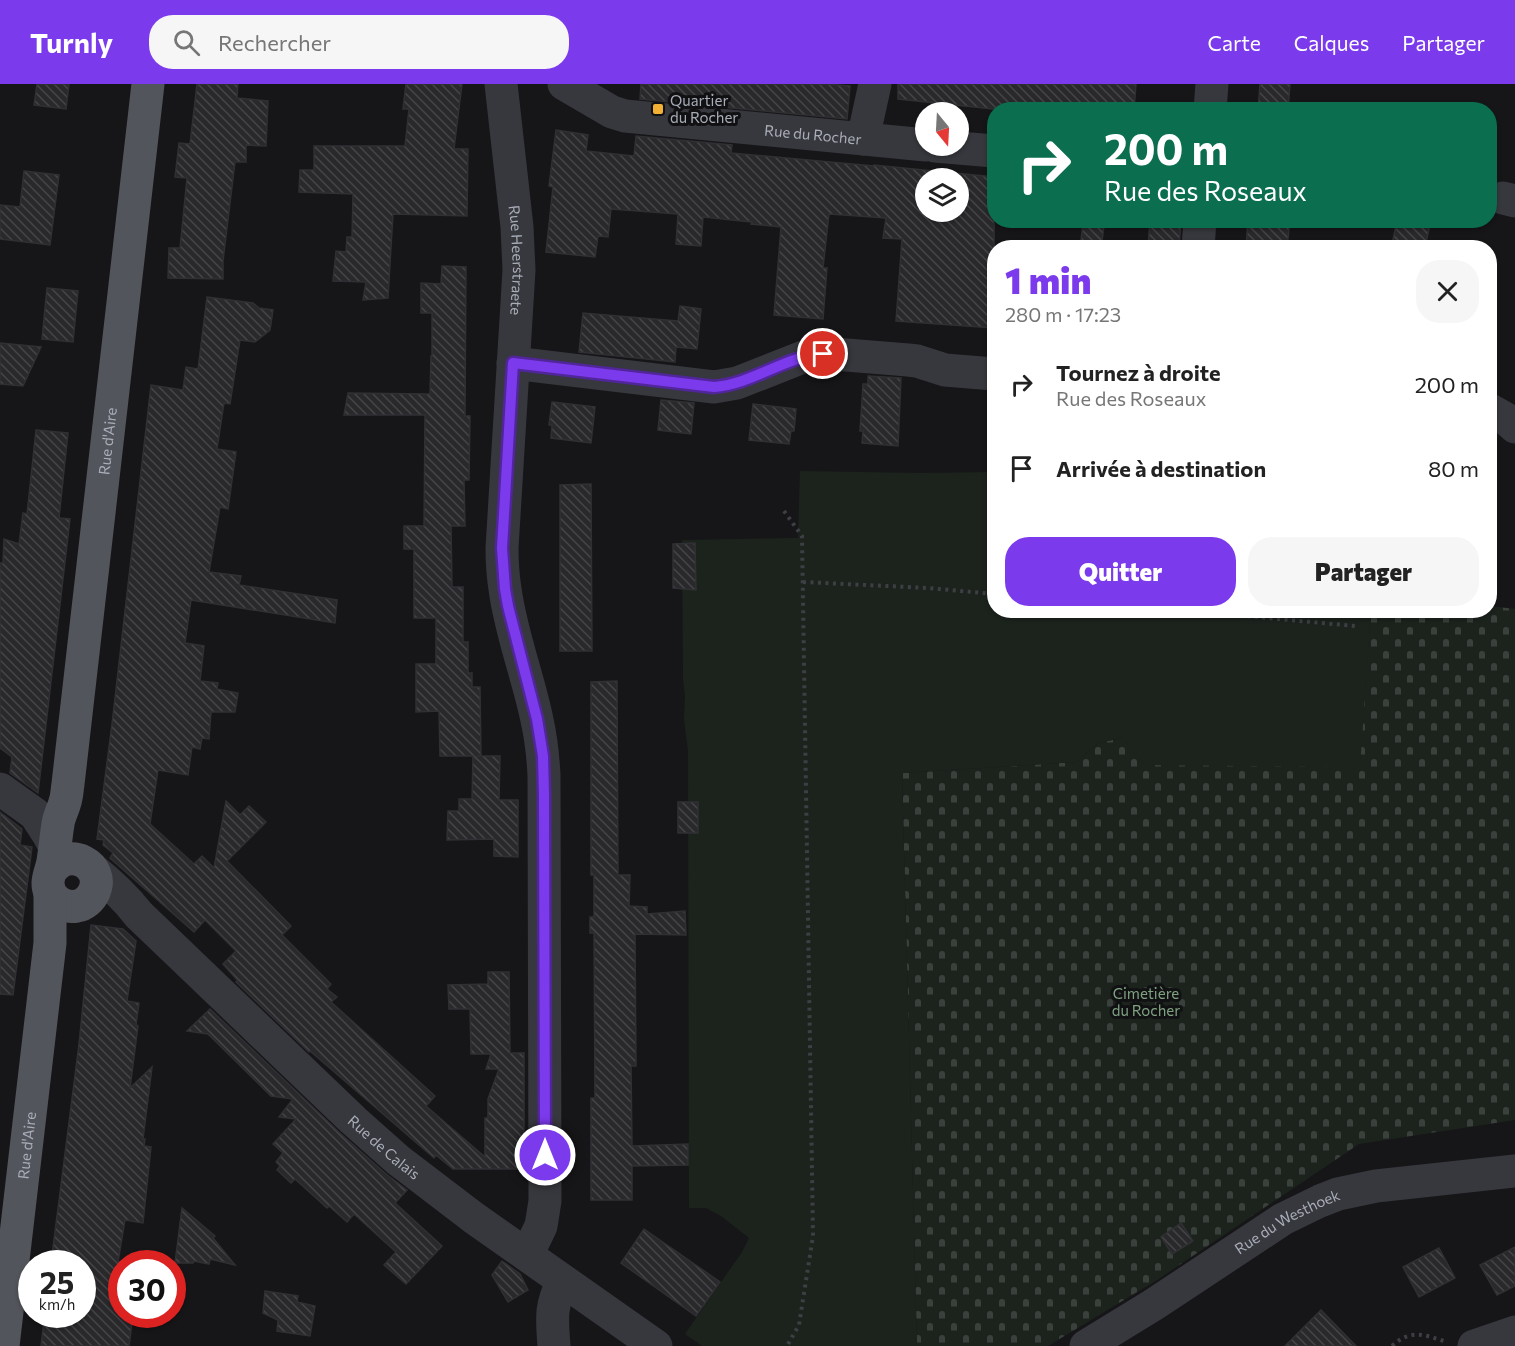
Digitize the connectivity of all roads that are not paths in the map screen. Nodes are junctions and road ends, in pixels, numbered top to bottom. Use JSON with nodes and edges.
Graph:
{"nodes":[{"id":1,"x":148,"y":84,"type":"edge"},
{"id":2,"x":501,"y":84,"type":"edge"},
{"id":3,"x":564,"y":84,"type":"edge"},
{"id":4,"x":875,"y":84,"type":"edge"},
{"id":5,"x":1212,"y":84,"type":"edge"},
{"id":6,"x":1211,"y":102,"type":"edge"},
{"id":7,"x":863,"y":139,"type":"junction"},
{"id":8,"x":915,"y":144,"type":"edge"},
{"id":9,"x":969,"y":149,"type":"edge"},
{"id":10,"x":987,"y":150,"type":"edge"},
{"id":11,"x":513,"y":363,"type":"junction"},
{"id":12,"x":987,"y":374,"type":"edge"},
{"id":13,"x":1497,"y":414,"type":"edge"},
{"id":14,"x":1515,"y":426,"type":"edge"},
{"id":15,"x":0,"y":789,"type":"edge"},
{"id":16,"x":65,"y":854,"type":"junction"},
{"id":17,"x":1515,"y":1171,"type":"edge"},
{"id":18,"x":527,"y":1255,"type":"junction"},
{"id":19,"x":563,"y":1281,"type":"junction"},
{"id":20,"x":1515,"y":1332,"type":"edge"},
{"id":21,"x":617,"y":1335,"type":"edge"},
{"id":22,"x":1462,"y":1344,"type":"edge"},
{"id":23,"x":3,"y":1346,"type":"edge"},
{"id":24,"x":554,"y":1346,"type":"edge"},
{"id":25,"x":656,"y":1346,"type":"edge"},
{"id":26,"x":1086,"y":1346,"type":"edge"}],
"edges":[{"from":1,"to":16,"type":"main road","name":"Rue d'Aire"},
{"from":2,"to":11,"type":"street","name":"Rue Heerstraete"},
{"from":3,"to":7,"type":"street","name":"Rue du Rocher"},
{"from":4,"to":7,"type":"street"},
{"from":5,"to":6,"type":"street"},
{"from":7,"to":8,"type":"street","name":"Rue du Rocher"},
{"from":9,"to":10,"type":"street"},
{"from":11,"to":12,"type":"street"},
{"from":11,"to":18,"type":"street","name":"Rue Heerstraete"},
{"from":13,"to":14,"type":"street"},
{"from":15,"to":16,"type":"street"},
{"from":16,"to":18,"type":"street","name":"Rue de Calais"},
{"from":16,"to":23,"type":"main road","name":"Rue d'Aire"},
{"from":17,"to":26,"type":"street","name":"Rue du Westhoek"},
{"from":18,"to":19,"type":"street","name":"Rue de Calais"},
{"from":19,"to":21,"type":"street","name":"Rue de Calais"},
{"from":19,"to":24,"type":"street"},
{"from":20,"to":22,"type":"street"},
{"from":21,"to":25,"type":"street","name":"Rue de Calais"}]}
